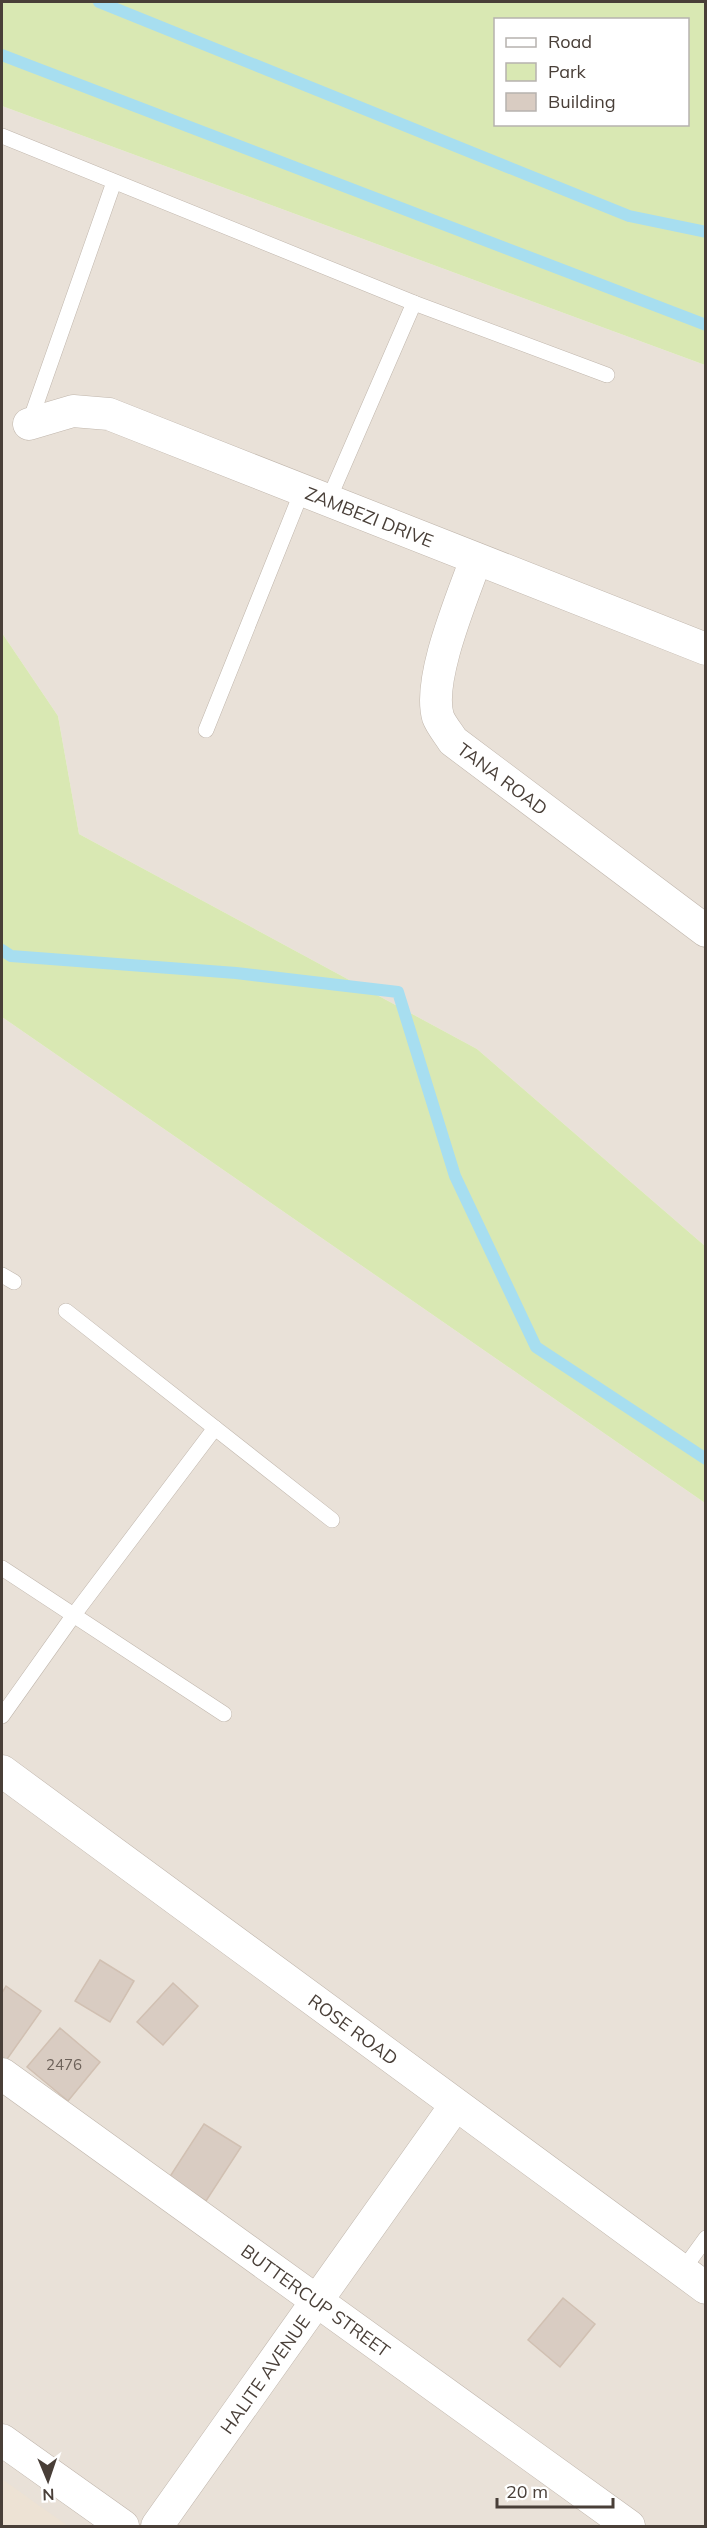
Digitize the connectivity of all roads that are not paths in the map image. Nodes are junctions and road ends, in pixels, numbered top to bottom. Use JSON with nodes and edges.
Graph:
{"nodes":[{"id":1,"x":2,"y":136,"type":"edge"},
{"id":2,"x":114,"y":182,"type":"junction"},
{"id":3,"x":414,"y":303,"type":"junction"},
{"id":4,"x":607,"y":375,"type":"dead end"},
{"id":5,"x":29,"y":424,"type":"joint"},
{"id":6,"x":315,"y":496,"type":"junction"},
{"id":7,"x":476,"y":559,"type":"junction"},
{"id":8,"x":705,"y":649,"type":"edge"},
{"id":9,"x":206,"y":730,"type":"dead end"},
{"id":10,"x":705,"y":931,"type":"edge"},
{"id":11,"x":66,"y":1311,"type":"dead end"},
{"id":12,"x":215,"y":1428,"type":"junction"},
{"id":13,"x":332,"y":1520,"type":"dead end"},
{"id":14,"x":2,"y":1568,"type":"edge"},
{"id":15,"x":73,"y":1616,"type":"junction"},
{"id":16,"x":224,"y":1714,"type":"dead end"},
{"id":17,"x":2,"y":1716,"type":"edge"},
{"id":18,"x":2,"y":1771,"type":"edge"},
{"id":19,"x":2,"y":2074,"type":"edge"},
{"id":20,"x":455,"y":2106,"type":"junction"},
{"id":21,"x":705,"y":2238,"type":"edge"},
{"id":22,"x":694,"y":2280,"type":"edge"},
{"id":23,"x":318,"y":2301,"type":"junction"},
{"id":24,"x":2,"y":2440,"type":"edge"},
{"id":25,"x":123,"y":2526,"type":"edge"},
{"id":26,"x":158,"y":2526,"type":"edge"},
{"id":27,"x":629,"y":2526,"type":"edge"}],
"edges":[{"from":1,"to":2,"type":"lane"},
{"from":2,"to":3,"type":"lane"},
{"from":2,"to":5,"type":"lane"},
{"from":3,"to":4,"type":"lane"},
{"from":3,"to":6,"type":"lane"},
{"from":5,"to":6,"type":"street","name":"ZAMBEZI DRIVE"},
{"from":6,"to":7,"type":"street","name":"ZAMBEZI DRIVE"},
{"from":6,"to":9,"type":"lane"},
{"from":7,"to":8,"type":"street","name":"ZAMBEZI DRIVE"},
{"from":7,"to":10,"type":"street","name":"TANA ROAD"},
{"from":11,"to":12,"type":"lane"},
{"from":12,"to":13,"type":"lane"},
{"from":12,"to":15,"type":"lane"},
{"from":14,"to":15,"type":"lane"},
{"from":15,"to":16,"type":"lane"},
{"from":15,"to":17,"type":"lane"},
{"from":18,"to":20,"type":"street","name":"ROSE ROAD"},
{"from":19,"to":23,"type":"street","name":"BUTTERCUP STREET"},
{"from":20,"to":22,"type":"street","name":"ROSE ROAD"},
{"from":20,"to":23,"type":"street","name":"HALITE AVENUE"},
{"from":21,"to":22,"type":"lane"},
{"from":23,"to":26,"type":"street","name":"HALITE AVENUE"},
{"from":23,"to":27,"type":"street","name":"BUTTERCUP STREET"},
{"from":24,"to":25,"type":"street"}]}
